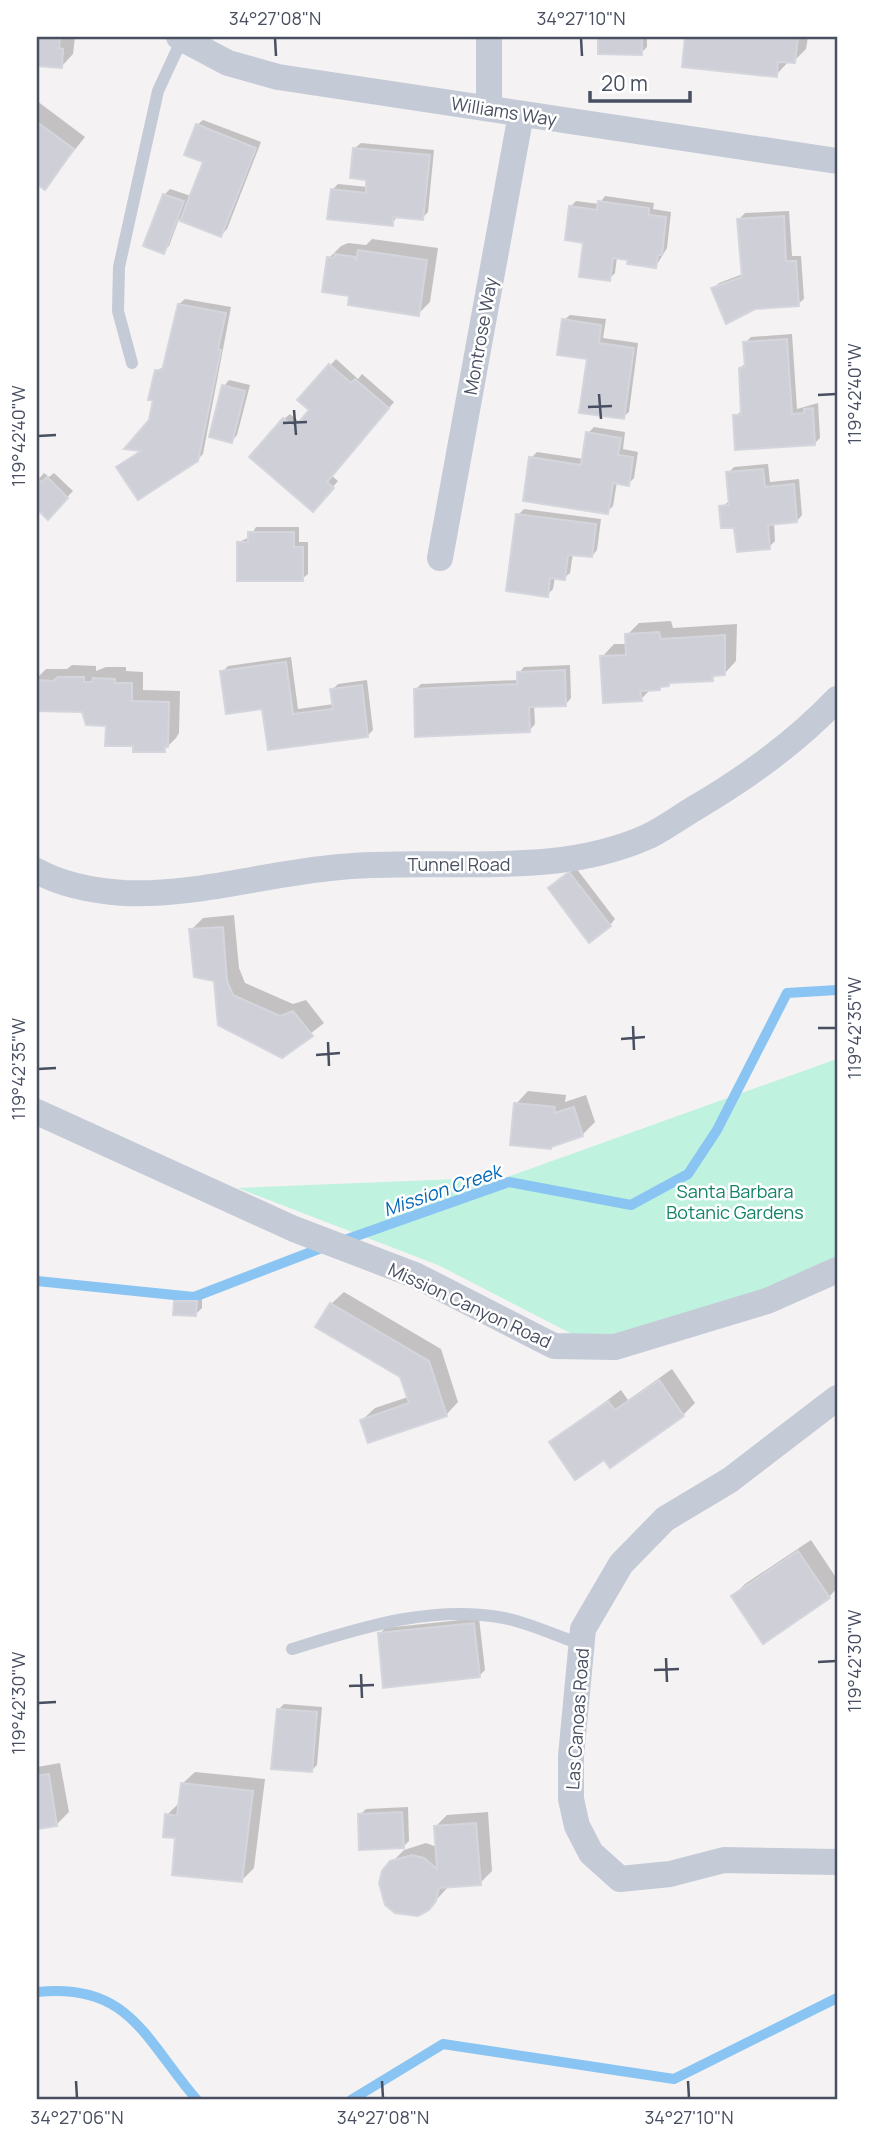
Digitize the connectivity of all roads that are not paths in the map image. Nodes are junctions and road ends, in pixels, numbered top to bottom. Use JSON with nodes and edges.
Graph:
{"nodes":[{"id":1,"x":489,"y":37,"type":"edge"},
{"id":2,"x":180,"y":38,"type":"edge"},
{"id":3,"x":489,"y":108,"type":"junction"},
{"id":4,"x":521,"y":114,"type":"junction"},
{"id":5,"x":837,"y":161,"type":"edge"},
{"id":6,"x":132,"y":363,"type":"dead end"},
{"id":7,"x":440,"y":558,"type":"dead end"},
{"id":8,"x":837,"y":699,"type":"edge"},
{"id":9,"x":37,"y":871,"type":"edge"},
{"id":10,"x":37,"y":1112,"type":"edge"},
{"id":11,"x":837,"y":1270,"type":"edge"},
{"id":12,"x":837,"y":1398,"type":"edge"},
{"id":13,"x":581,"y":1644,"type":"junction"},
{"id":14,"x":292,"y":1650,"type":"dead end"},
{"id":15,"x":837,"y":1862,"type":"edge"}],
"edges":[{"from":1,"to":3,"type":"street"},
{"from":2,"to":3,"type":"street","name":"Williams Way"},
{"from":2,"to":6,"type":"lane"},
{"from":3,"to":4,"type":"street","name":"Williams Way"},
{"from":4,"to":5,"type":"street","name":"Williams Way"},
{"from":4,"to":7,"type":"street","name":"Montrose Way"},
{"from":8,"to":9,"type":"street","name":"Tunnel Road"},
{"from":10,"to":11,"type":"street","name":"Mission Canyon Road"},
{"from":12,"to":13,"type":"street","name":"Las Canoas Road"},
{"from":13,"to":14,"type":"lane"},
{"from":13,"to":15,"type":"street","name":"Las Canoas Road"}]}
